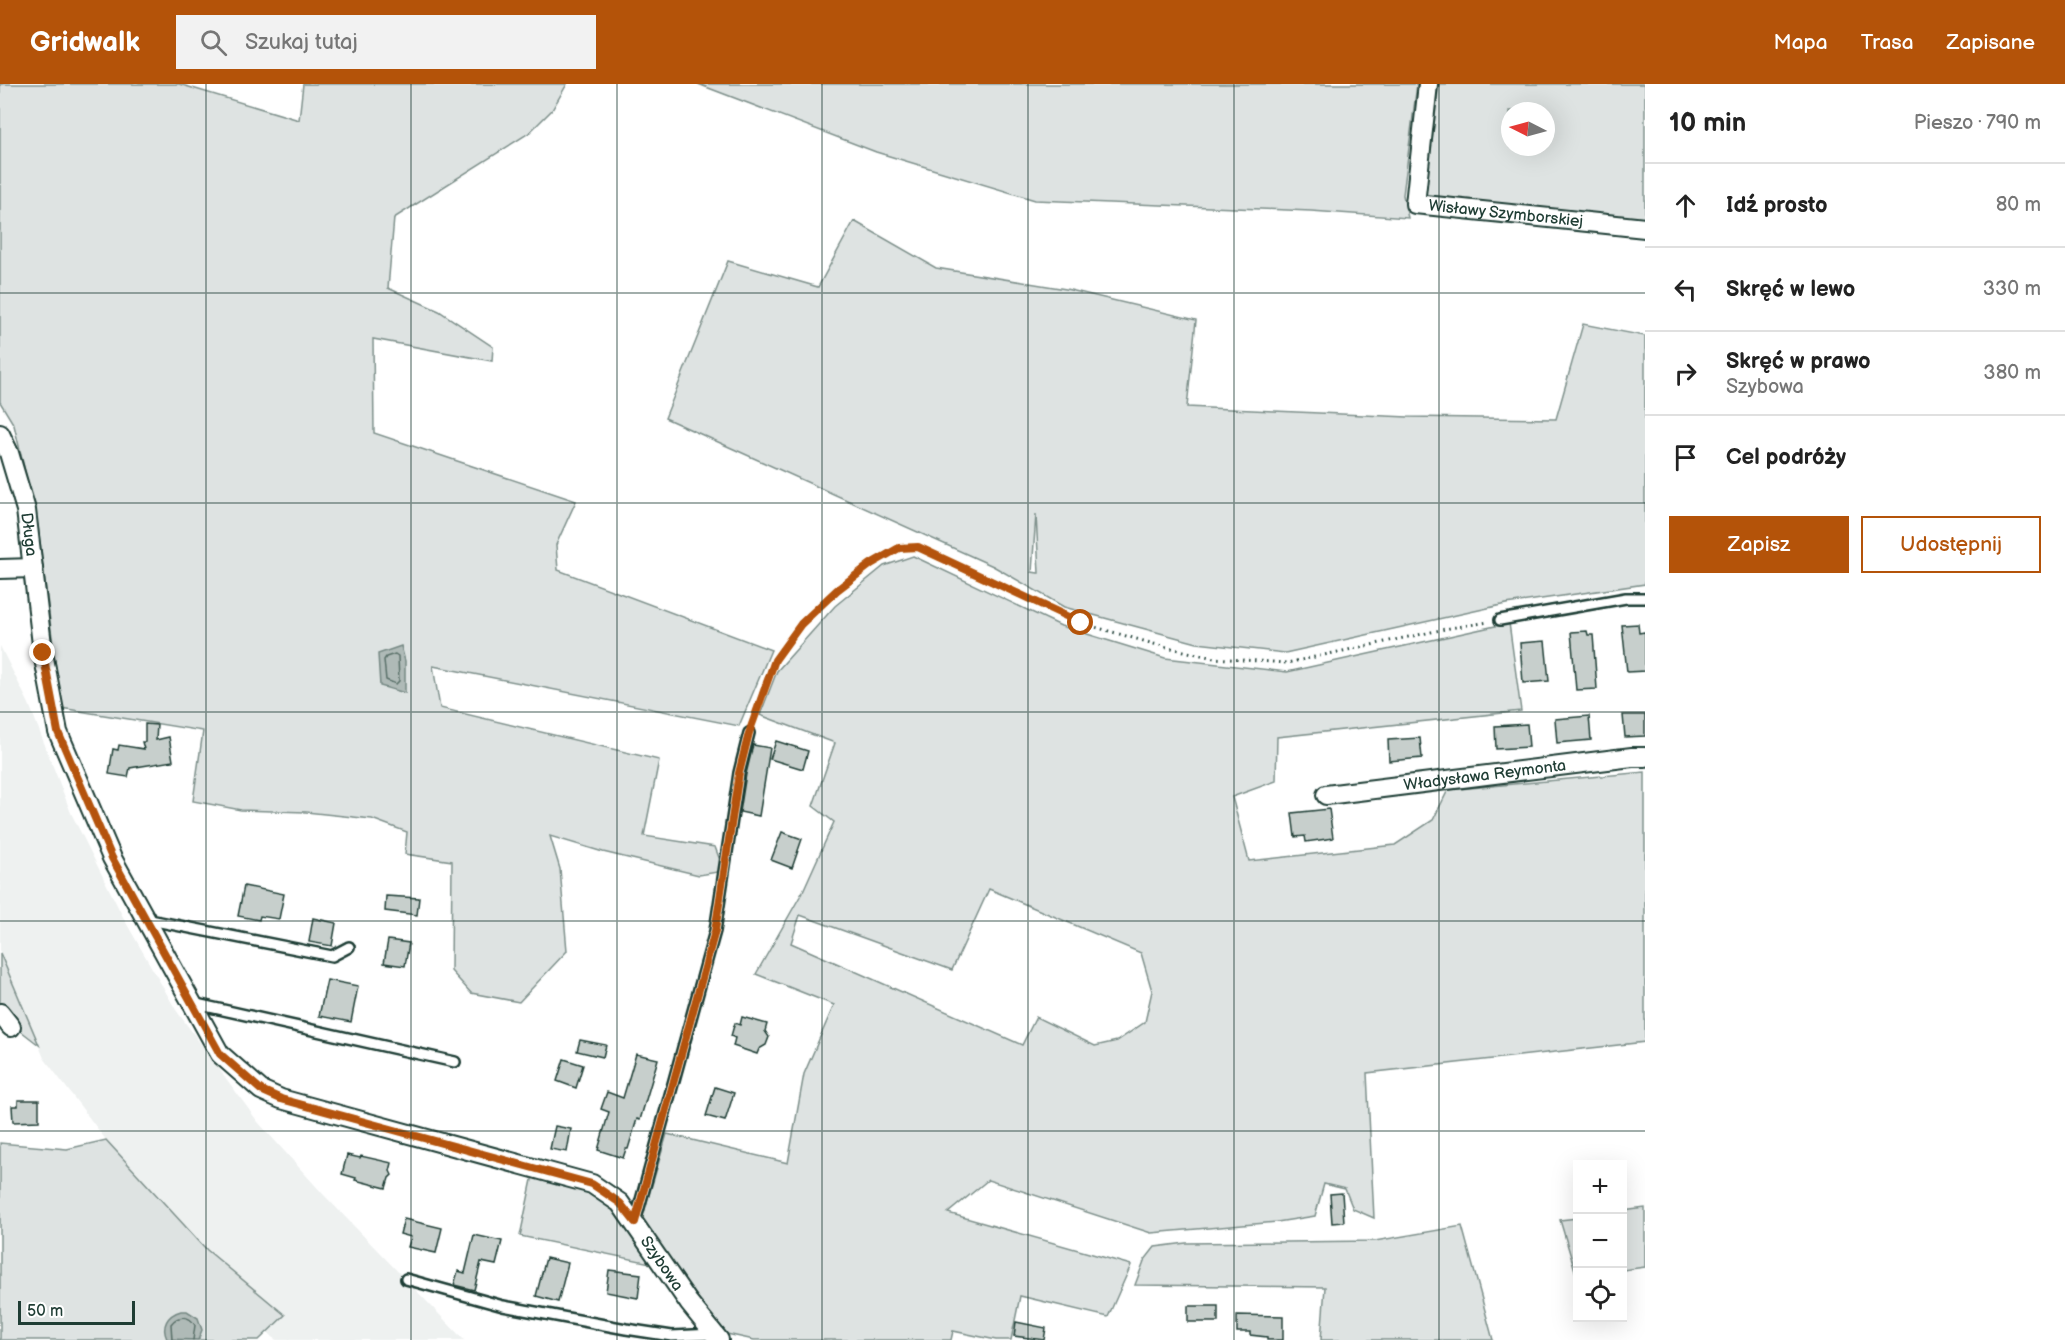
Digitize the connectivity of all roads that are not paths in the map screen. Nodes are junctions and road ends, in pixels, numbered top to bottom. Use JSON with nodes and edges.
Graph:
{"nodes":[{"id":1,"x":1428,"y":84,"type":"edge"},
{"id":2,"x":1645,"y":228,"type":"edge"},
{"id":3,"x":0,"y":434,"type":"edge"},
{"id":4,"x":33,"y":568,"type":"junction"},
{"id":5,"x":0,"y":569,"type":"edge"},
{"id":6,"x":1645,"y":598,"type":"edge"},
{"id":7,"x":1500,"y":620,"type":"road end"},
{"id":8,"x":749,"y":733,"type":"road end"},
{"id":9,"x":1645,"y":757,"type":"edge"},
{"id":10,"x":1326,"y":795,"type":"dead end"},
{"id":11,"x":146,"y":919,"type":"junction"},
{"id":12,"x":349,"y":947,"type":"dead end"},
{"id":13,"x":192,"y":1003,"type":"junction"},
{"id":14,"x":455,"y":1062,"type":"dead end"},
{"id":15,"x":635,"y":1222,"type":"junction"},
{"id":16,"x":406,"y":1279,"type":"dead end"},
{"id":17,"x":716,"y":1337,"type":"edge"}],
"edges":[{"from":1,"to":2,"type":"street","name":"Wisławy Szymborskiej"},
{"from":3,"to":4,"type":"street","name":"Długa"},
{"from":4,"to":5,"type":"street"},
{"from":4,"to":11,"type":"street","name":"Szybowa"},
{"from":6,"to":7,"type":"lane"},
{"from":8,"to":15,"type":"lane"},
{"from":9,"to":10,"type":"street","name":"Władysława Reymonta"},
{"from":11,"to":12,"type":"lane"},
{"from":11,"to":13,"type":"street","name":"Szybowa"},
{"from":13,"to":14,"type":"lane"},
{"from":13,"to":15,"type":"street","name":"Szybowa"},
{"from":15,"to":17,"type":"street","name":"Szybowa"},
{"from":16,"to":17,"type":"lane"}]}
